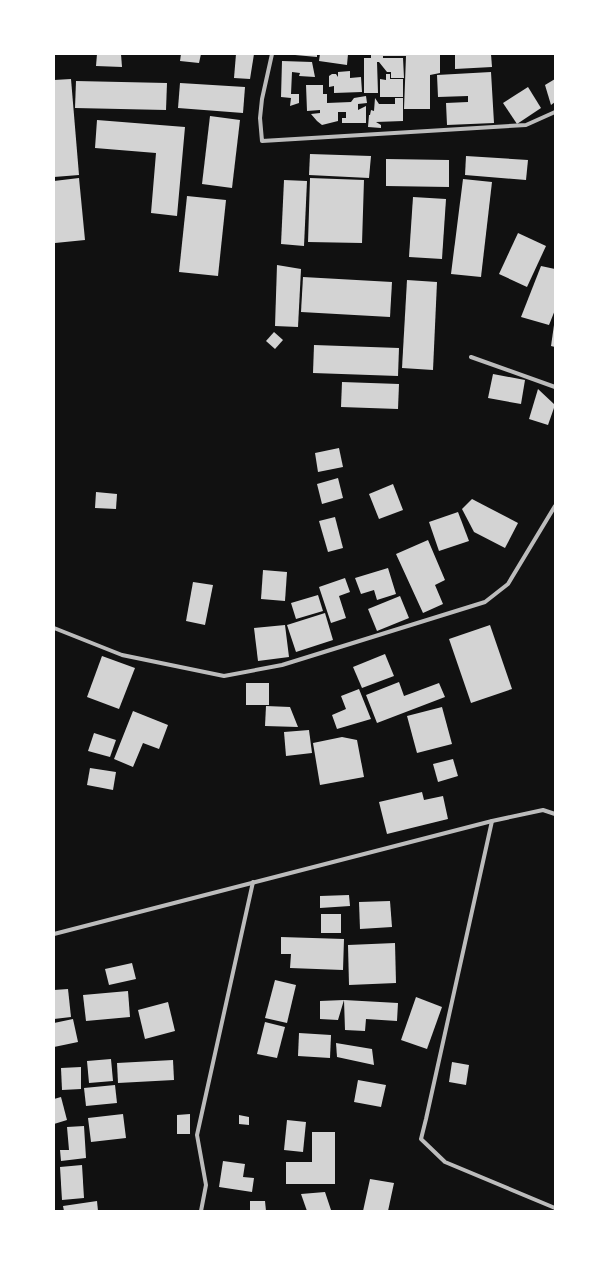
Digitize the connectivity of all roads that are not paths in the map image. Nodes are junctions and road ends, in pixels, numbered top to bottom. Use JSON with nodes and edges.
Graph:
{"nodes":[{"id":1,"x":272,"y":54,"type":"edge"},
{"id":2,"x":555,"y":112,"type":"edge"},
{"id":3,"x":471,"y":357,"type":"dead end"},
{"id":4,"x":555,"y":387,"type":"edge"},
{"id":5,"x":555,"y":506,"type":"edge"},
{"id":6,"x":54,"y":628,"type":"edge"},
{"id":7,"x":555,"y":814,"type":"edge"},
{"id":8,"x":492,"y":821,"type":"junction"},
{"id":9,"x":253,"y":882,"type":"junction"},
{"id":10,"x":54,"y":934,"type":"edge"},
{"id":11,"x":555,"y":1208,"type":"edge"},
{"id":12,"x":200,"y":1211,"type":"edge"}],
"edges":[{"from":1,"to":2,"type":"street"},
{"from":3,"to":4,"type":"street"},
{"from":5,"to":6,"type":"street"},
{"from":7,"to":8,"type":"street"},
{"from":8,"to":9,"type":"street"},
{"from":8,"to":11,"type":"street"},
{"from":9,"to":10,"type":"street"},
{"from":9,"to":12,"type":"street"}]}
